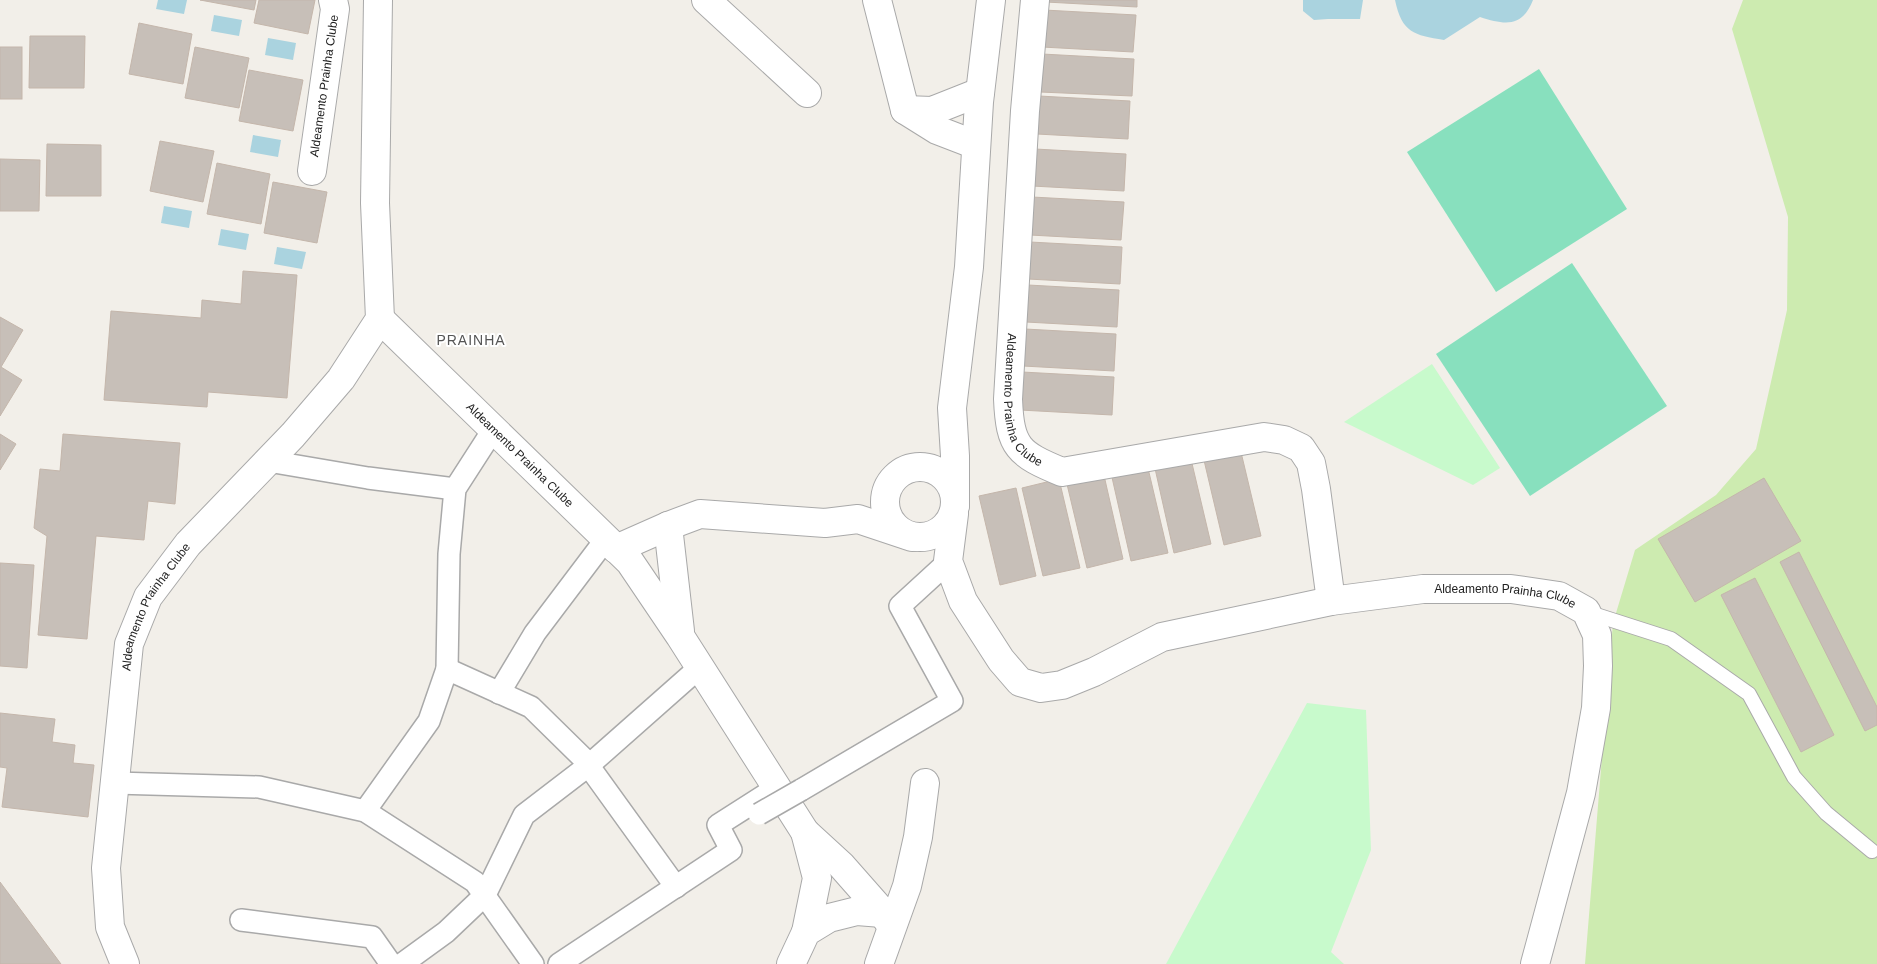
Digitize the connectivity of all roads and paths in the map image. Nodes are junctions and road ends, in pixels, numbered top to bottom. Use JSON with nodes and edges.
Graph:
{"nodes":[{"id":1,"x":333,"y":0,"type":"edge"},
{"id":2,"x":378,"y":0,"type":"edge"},
{"id":3,"x":706,"y":0,"type":"edge"},
{"id":4,"x":877,"y":0,"type":"edge"},
{"id":5,"x":991,"y":0,"type":"edge"},
{"id":6,"x":1035,"y":0,"type":"edge"},
{"id":7,"x":980,"y":92,"type":"junction"},
{"id":8,"x":807,"y":93,"type":"dead end"},
{"id":9,"x":905,"y":110,"type":"junction"},
{"id":10,"x":976,"y":145,"type":"junction"},
{"id":11,"x":312,"y":171,"type":"dead end"},
{"id":12,"x":380,"y":319,"type":"junction"},
{"id":13,"x":952,"y":408,"type":"junction"},
{"id":14,"x":493,"y":430,"type":"junction"},
{"id":15,"x":268,"y":461,"type":"junction"},
{"id":16,"x":913,"y":467,"type":"junction"},
{"id":17,"x":455,"y":489,"type":"junction"},
{"id":18,"x":886,"y":491,"type":"junction"},
{"id":19,"x":954,"y":510,"type":"junction"},
{"id":20,"x":858,"y":519,"type":"junction"},
{"id":21,"x":668,"y":526,"type":"junction"},
{"id":22,"x":916,"y":537,"type":"junction"},
{"id":23,"x":611,"y":544,"type":"junction"},
{"id":24,"x":948,"y":562,"type":"junction"},
{"id":25,"x":1331,"y":601,"type":"junction"},
{"id":26,"x":1586,"y":612,"type":"junction"},
{"id":27,"x":680,"y":636,"type":"junction"},
{"id":28,"x":700,"y":667,"type":"junction"},
{"id":29,"x":447,"y":669,"type":"junction"},
{"id":30,"x":499,"y":693,"type":"junction"},
{"id":31,"x":588,"y":766,"type":"junction"},
{"id":32,"x":115,"y":782,"type":"junction"},
{"id":33,"x":925,"y":783,"type":"dead end"},
{"id":34,"x":789,"y":789,"type":"junction"},
{"id":35,"x":365,"y":810,"type":"junction"},
{"id":36,"x":759,"y":814,"type":"dead end"},
{"id":37,"x":805,"y":832,"type":"junction"},
{"id":38,"x":1872,"y":851,"type":"dead end"},
{"id":39,"x":676,"y":887,"type":"junction"},
{"id":40,"x":485,"y":895,"type":"junction"},
{"id":41,"x":887,"y":919,"type":"junction"},
{"id":42,"x":241,"y":920,"type":"dead end"},
{"id":43,"x":806,"y":932,"type":"junction"},
{"id":44,"x":125,"y":964,"type":"edge"},
{"id":45,"x":391,"y":964,"type":"edge"},
{"id":46,"x":402,"y":964,"type":"edge"},
{"id":47,"x":533,"y":964,"type":"edge"},
{"id":48,"x":559,"y":964,"type":"edge"},
{"id":49,"x":791,"y":964,"type":"edge"},
{"id":50,"x":878,"y":964,"type":"edge"},
{"id":51,"x":1535,"y":964,"type":"edge"}],
"edges":[{"from":1,"to":11,"type":"street","name":"Aldeamento Prainha Clube"},
{"from":2,"to":12,"type":"street"},
{"from":3,"to":8,"type":"street"},
{"from":4,"to":9,"type":"street"},
{"from":5,"to":7,"type":"street"},
{"from":6,"to":25,"type":"street","name":"Aldeamento Prainha Clube"},
{"from":7,"to":9,"type":"street"},
{"from":7,"to":10,"type":"street"},
{"from":9,"to":10,"type":"street"},
{"from":10,"to":13,"type":"street"},
{"from":12,"to":14,"type":"street","name":"Aldeamento Prainha Clube"},
{"from":12,"to":15,"type":"street","name":"Aldeamento Prainha Clube"},
{"from":13,"to":16,"type":"street"},
{"from":13,"to":19,"type":"street"},
{"from":14,"to":17,"type":"street"},
{"from":14,"to":23,"type":"street","name":"Aldeamento Prainha Clube"},
{"from":15,"to":17,"type":"street"},
{"from":15,"to":32,"type":"street","name":"Aldeamento Prainha Clube"},
{"from":16,"to":18,"type":"street"},
{"from":16,"to":19,"type":"street"},
{"from":17,"to":29,"type":"street"},
{"from":18,"to":20,"type":"street"},
{"from":18,"to":22,"type":"street"},
{"from":19,"to":22,"type":"street"},
{"from":19,"to":24,"type":"street"},
{"from":20,"to":21,"type":"street"},
{"from":20,"to":22,"type":"street"},
{"from":21,"to":23,"type":"street"},
{"from":21,"to":27,"type":"street","name":"Aldeamento Prainha Clube"},
{"from":22,"to":24,"type":"street"},
{"from":23,"to":27,"type":"street","name":"Aldeamento Prainha Clube"},
{"from":23,"to":30,"type":"street"},
{"from":24,"to":25,"type":"street","name":"Aldeamento Prainha Clube"},
{"from":24,"to":34,"type":"street"},
{"from":25,"to":26,"type":"street","name":"Aldeamento Prainha Clube"},
{"from":26,"to":38,"type":"lane"},
{"from":26,"to":51,"type":"street","name":"Aldeamento Prainha Clube"},
{"from":27,"to":28,"type":"street","name":"Aldeamento Prainha Clube"},
{"from":28,"to":31,"type":"street"},
{"from":28,"to":34,"type":"street","name":"Aldeamento Prainha Clube"},
{"from":29,"to":30,"type":"street"},
{"from":29,"to":35,"type":"street"},
{"from":30,"to":31,"type":"street"},
{"from":31,"to":39,"type":"street"},
{"from":31,"to":40,"type":"street"},
{"from":32,"to":35,"type":"street"},
{"from":32,"to":44,"type":"street","name":"Aldeamento Prainha Clube"},
{"from":33,"to":41,"type":"street"},
{"from":34,"to":36,"type":"street","bridge":true},
{"from":34,"to":37,"type":"street","name":"Aldeamento Prainha Clube"},
{"from":34,"to":39,"type":"street"},
{"from":35,"to":40,"type":"street"},
{"from":37,"to":41,"type":"street","name":"Aldeamento Prainha Clube"},
{"from":37,"to":43,"type":"street","name":"Aldeamento Prainha Clube"},
{"from":39,"to":48,"type":"street"},
{"from":40,"to":46,"type":"street"},
{"from":40,"to":47,"type":"street"},
{"from":41,"to":43,"type":"street"},
{"from":41,"to":50,"type":"street"},
{"from":42,"to":45,"type":"street"},
{"from":43,"to":49,"type":"street","name":"Aldeamento Prainha Clube"}]}
